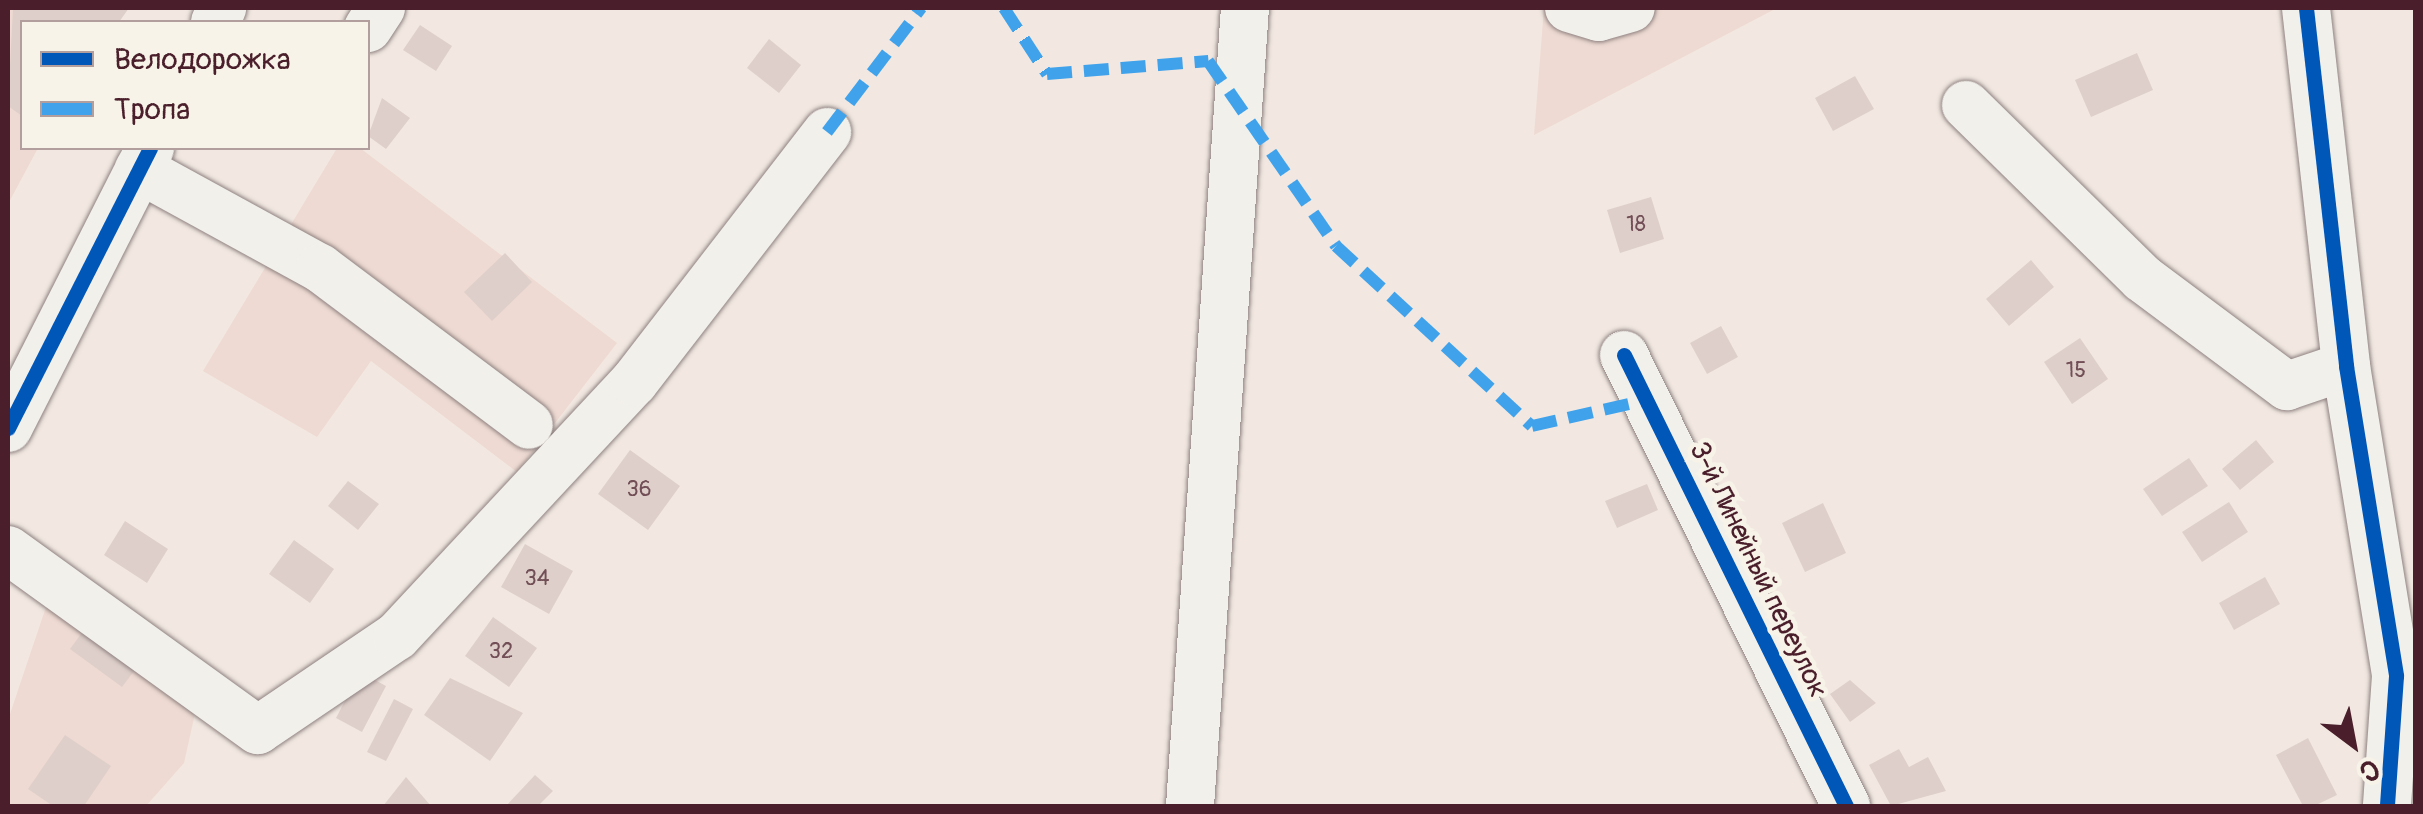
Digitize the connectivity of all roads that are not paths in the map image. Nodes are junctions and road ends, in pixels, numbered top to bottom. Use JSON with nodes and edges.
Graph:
{"nodes":[{"id":1,"x":1245,"y":8,"type":"edge"},
{"id":2,"x":1569,"y":8,"type":"edge"},
{"id":3,"x":1631,"y":8,"type":"edge"},
{"id":4,"x":2306,"y":8,"type":"edge"},
{"id":5,"x":1966,"y":105,"type":"dead end"},
{"id":6,"x":827,"y":132,"type":"dead end"},
{"id":7,"x":145,"y":158,"type":"edge"},
{"id":8,"x":1624,"y":355,"type":"dead end"},
{"id":9,"x":2346,"y":366,"type":"junction"},
{"id":10,"x":530,"y":425,"type":"dead end"},
{"id":11,"x":8,"y":428,"type":"edge"},
{"id":12,"x":8,"y":550,"type":"edge"},
{"id":13,"x":1190,"y":806,"type":"edge"},
{"id":14,"x":1846,"y":806,"type":"edge"},
{"id":15,"x":2387,"y":806,"type":"edge"}],
"edges":[{"from":1,"to":13,"type":"street"},
{"from":2,"to":3,"type":"street"},
{"from":4,"to":9,"type":"street"},
{"from":5,"to":9,"type":"street"},
{"from":6,"to":12,"type":"street"},
{"from":7,"to":10,"type":"street"},
{"from":7,"to":11,"type":"street"},
{"from":8,"to":14,"type":"street","name":"3-й Линейный переулок"},
{"from":9,"to":15,"type":"street"}]}
